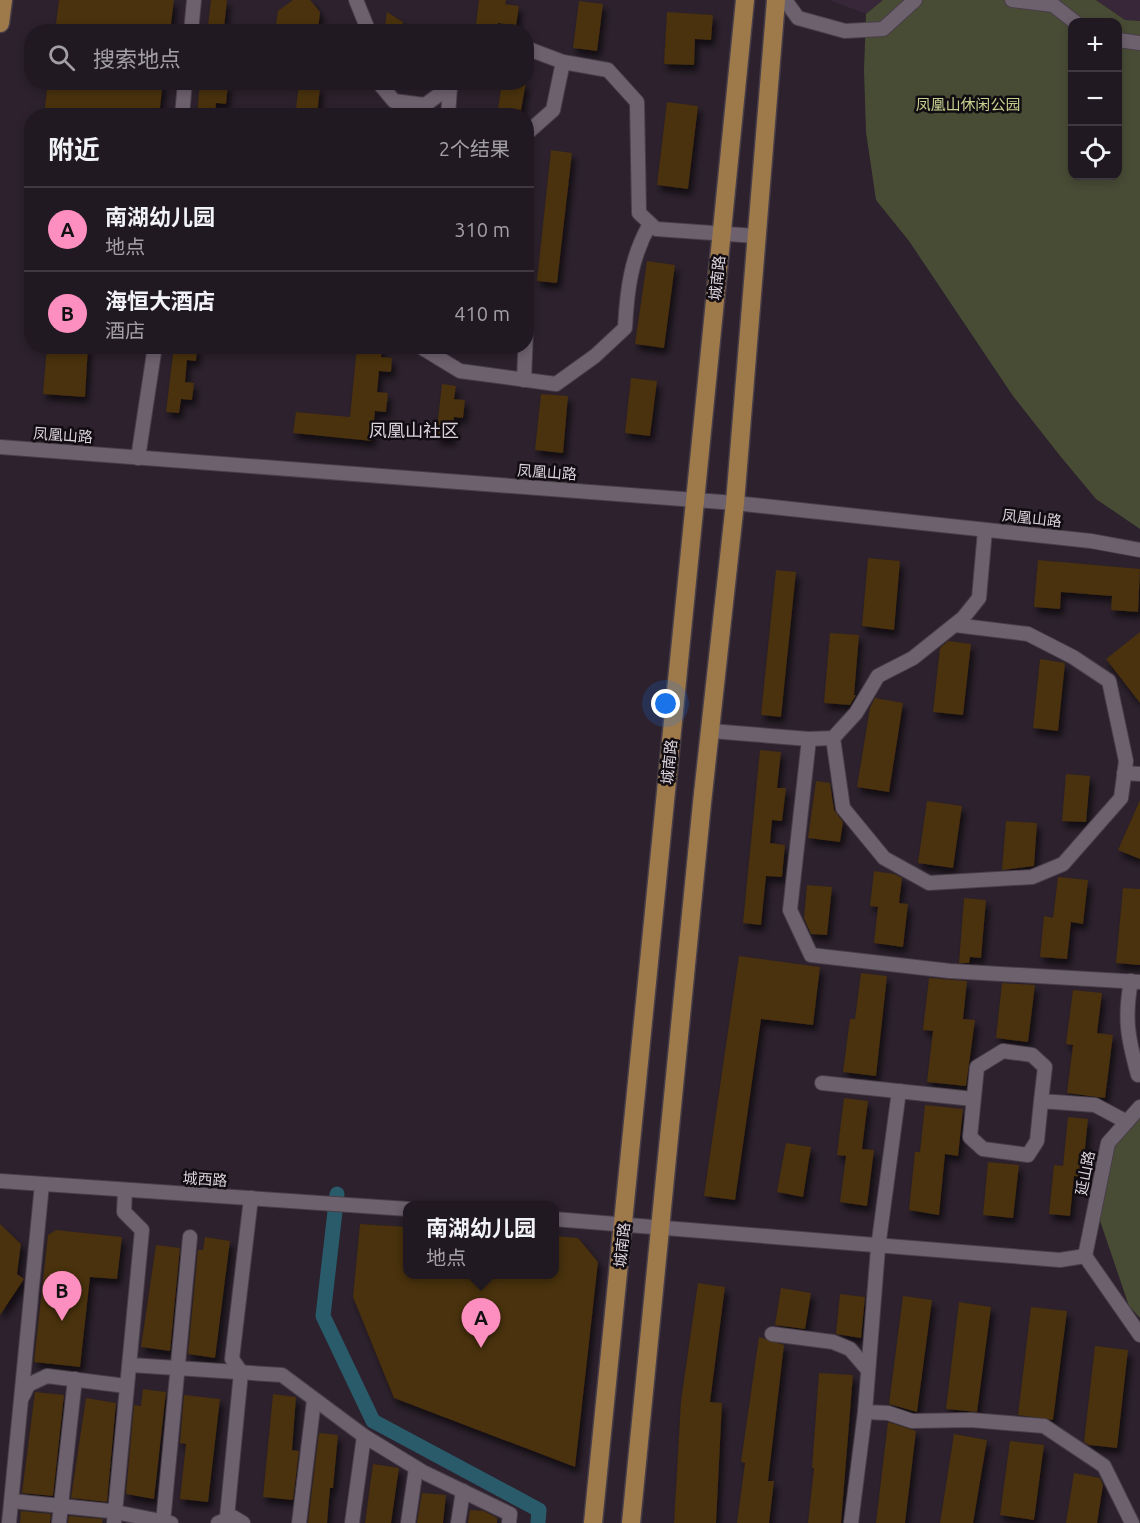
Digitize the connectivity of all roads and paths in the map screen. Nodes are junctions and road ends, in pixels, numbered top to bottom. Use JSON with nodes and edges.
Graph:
{"nodes":[{"id":1,"x":3,"y":0,"type":"edge"},
{"id":2,"x":194,"y":0,"type":"edge"},
{"id":3,"x":356,"y":0,"type":"edge"},
{"id":4,"x":745,"y":0,"type":"edge"},
{"id":5,"x":776,"y":0,"type":"edge"},
{"id":6,"x":785,"y":0,"type":"edge"},
{"id":7,"x":915,"y":0,"type":"edge"},
{"id":8,"x":1012,"y":0,"type":"edge"},
{"id":9,"x":1070,"y":18,"type":"edge"},
{"id":10,"x":0,"y":23,"type":"edge"},
{"id":11,"x":192,"y":24,"type":"edge"},
{"id":12,"x":366,"y":24,"type":"edge"},
{"id":13,"x":1122,"y":41,"type":"edge"},
{"id":14,"x":1140,"y":43,"type":"edge"},
{"id":15,"x":534,"y":51,"type":"edge"},
{"id":16,"x":563,"y":62,"type":"junction"},
{"id":17,"x":184,"y":90,"type":"edge"},
{"id":18,"x":385,"y":90,"type":"edge"},
{"id":19,"x":446,"y":90,"type":"edge"},
{"id":20,"x":452,"y":90,"type":"edge"},
{"id":21,"x":183,"y":108,"type":"edge"},
{"id":22,"x":449,"y":108,"type":"edge"},
{"id":23,"x":534,"y":127,"type":"edge"},
{"id":24,"x":650,"y":224,"type":"junction"},
{"id":25,"x":721,"y":234,"type":"junction"},
{"id":26,"x":756,"y":236,"type":"junction"},
{"id":27,"x":154,"y":354,"type":"edge"},
{"id":28,"x":434,"y":354,"type":"edge"},
{"id":29,"x":525,"y":354,"type":"edge"},
{"id":30,"x":524,"y":380,"type":"junction"},
{"id":31,"x":0,"y":447,"type":"edge"},
{"id":32,"x":138,"y":458,"type":"junction"},
{"id":33,"x":695,"y":500,"type":"junction"},
{"id":34,"x":735,"y":503,"type":"junction"},
{"id":35,"x":985,"y":530,"type":"junction"},
{"id":36,"x":1140,"y":550,"type":"edge"},
{"id":37,"x":955,"y":625,"type":"junction"},
{"id":38,"x":711,"y":731,"type":"junction"},
{"id":39,"x":833,"y":738,"type":"junction"},
{"id":40,"x":809,"y":739,"type":"junction"},
{"id":41,"x":1124,"y":773,"type":"junction"},
{"id":42,"x":1140,"y":774,"type":"edge"},
{"id":43,"x":1135,"y":981,"type":"edge"},
{"id":44,"x":1138,"y":1075,"type":"dead end"},
{"id":45,"x":822,"y":1083,"type":"dead end"},
{"id":46,"x":899,"y":1091,"type":"junction"},
{"id":47,"x":974,"y":1099,"type":"junction"},
{"id":48,"x":1041,"y":1101,"type":"junction"},
{"id":49,"x":1140,"y":1107,"type":"edge"},
{"id":50,"x":1127,"y":1122,"type":"junction"},
{"id":51,"x":0,"y":1181,"type":"edge"},
{"id":52,"x":42,"y":1184,"type":"junction"},
{"id":53,"x":125,"y":1190,"type":"junction"},
{"id":54,"x":251,"y":1198,"type":"junction"},
{"id":55,"x":403,"y":1209,"type":"edge"},
{"id":56,"x":559,"y":1219,"type":"edge"},
{"id":57,"x":624,"y":1223,"type":"junction"},
{"id":58,"x":662,"y":1226,"type":"junction"},
{"id":59,"x":190,"y":1237,"type":"dead end"},
{"id":60,"x":878,"y":1245,"type":"junction"},
{"id":61,"x":1085,"y":1256,"type":"junction"},
{"id":62,"x":772,"y":1334,"type":"dead end"},
{"id":63,"x":1140,"y":1335,"type":"edge"},
{"id":64,"x":131,"y":1365,"type":"junction"},
{"id":65,"x":180,"y":1368,"type":"junction"},
{"id":66,"x":868,"y":1370,"type":"junction"},
{"id":67,"x":241,"y":1372,"type":"junction"},
{"id":68,"x":75,"y":1379,"type":"junction"},
{"id":69,"x":126,"y":1386,"type":"junction"},
{"id":70,"x":314,"y":1400,"type":"junction"},
{"id":71,"x":21,"y":1401,"type":"junction"},
{"id":72,"x":865,"y":1412,"type":"junction"},
{"id":73,"x":363,"y":1436,"type":"junction"},
{"id":74,"x":416,"y":1467,"type":"junction"},
{"id":75,"x":463,"y":1491,"type":"junction"},
{"id":76,"x":12,"y":1501,"type":"junction"},
{"id":77,"x":61,"y":1506,"type":"junction"},
{"id":78,"x":114,"y":1518,"type":"edge"},
{"id":79,"x":222,"y":1520,"type":"edge"},
{"id":80,"x":166,"y":1522,"type":"edge"},
{"id":81,"x":9,"y":1523,"type":"edge"},
{"id":82,"x":59,"y":1523,"type":"edge"},
{"id":83,"x":243,"y":1523,"type":"edge"},
{"id":84,"x":298,"y":1523,"type":"edge"},
{"id":85,"x":352,"y":1523,"type":"edge"},
{"id":86,"x":408,"y":1523,"type":"edge"},
{"id":87,"x":459,"y":1523,"type":"edge"},
{"id":88,"x":509,"y":1523,"type":"edge"},
{"id":89,"x":593,"y":1523,"type":"edge"},
{"id":90,"x":631,"y":1523,"type":"edge"},
{"id":91,"x":851,"y":1523,"type":"edge"},
{"id":92,"x":1132,"y":1523,"type":"edge"}],
"edges":[{"from":1,"to":10,"type":"main road"},
{"from":2,"to":11,"type":"street"},
{"from":3,"to":12,"type":"street"},
{"from":4,"to":25,"type":"main road","name":"城南路"},
{"from":5,"to":26,"type":"main road"},
{"from":6,"to":7,"type":"street"},
{"from":8,"to":9,"type":"street"},
{"from":13,"to":14,"type":"street"},
{"from":15,"to":16,"type":"street"},
{"from":16,"to":23,"type":"street"},
{"from":16,"to":24,"type":"street"},
{"from":17,"to":21,"type":"street"},
{"from":18,"to":19,"type":"street"},
{"from":20,"to":22,"type":"street"},
{"from":24,"to":25,"type":"street"},
{"from":24,"to":30,"type":"street"},
{"from":25,"to":26,"type":"street"},
{"from":25,"to":33,"type":"main road","name":"城南路"},
{"from":26,"to":34,"type":"main road"},
{"from":27,"to":32,"type":"street"},
{"from":28,"to":30,"type":"street"},
{"from":29,"to":30,"type":"street"},
{"from":31,"to":32,"type":"street","name":"凤凰山路"},
{"from":32,"to":33,"type":"street","name":"凤凰山路"},
{"from":33,"to":34,"type":"street","name":"凤凰山路"},
{"from":33,"to":57,"type":"main road","name":"城南路"},
{"from":34,"to":35,"type":"street","name":"凤凰山路"},
{"from":34,"to":38,"type":"main road"},
{"from":35,"to":36,"type":"street","name":"凤凰山路"},
{"from":35,"to":37,"type":"street"},
{"from":37,"to":39,"type":"street"},
{"from":37,"to":41,"type":"street"},
{"from":38,"to":40,"type":"street"},
{"from":38,"to":58,"type":"main road"},
{"from":39,"to":40,"type":"street"},
{"from":39,"to":41,"type":"street"},
{"from":40,"to":43,"type":"street"},
{"from":41,"to":42,"type":"street"},
{"from":43,"to":44,"type":"street"},
{"from":45,"to":46,"type":"street"},
{"from":46,"to":47,"type":"street"},
{"from":46,"to":60,"type":"street"},
{"from":47,"to":48,"type":"street"},
{"from":47,"to":48,"type":"street"},
{"from":48,"to":50,"type":"street"},
{"from":49,"to":50,"type":"street","name":"延山路"},
{"from":50,"to":61,"type":"street","name":"延山路"},
{"from":51,"to":52,"type":"street","name":"城西路"},
{"from":52,"to":53,"type":"street","name":"城西路"},
{"from":52,"to":71,"type":"street"},
{"from":53,"to":54,"type":"street","name":"城西路"},
{"from":53,"to":64,"type":"street"},
{"from":54,"to":55,"type":"street","name":"城西路"},
{"from":54,"to":67,"type":"street"},
{"from":56,"to":57,"type":"street"},
{"from":57,"to":58,"type":"street"},
{"from":57,"to":89,"type":"main road","name":"城南路"},
{"from":58,"to":60,"type":"street"},
{"from":58,"to":90,"type":"main road"},
{"from":59,"to":65,"type":"street"},
{"from":60,"to":61,"type":"street"},
{"from":60,"to":66,"type":"street"},
{"from":61,"to":63,"type":"street"},
{"from":62,"to":66,"type":"street"},
{"from":64,"to":65,"type":"street"},
{"from":64,"to":69,"type":"street"},
{"from":65,"to":67,"type":"street"},
{"from":65,"to":80,"type":"street"},
{"from":66,"to":72,"type":"street"},
{"from":67,"to":70,"type":"street"},
{"from":67,"to":79,"type":"street"},
{"from":68,"to":69,"type":"street"},
{"from":68,"to":71,"type":"street"},
{"from":68,"to":77,"type":"street"},
{"from":69,"to":78,"type":"street"},
{"from":70,"to":73,"type":"street"},
{"from":70,"to":84,"type":"street"},
{"from":71,"to":76,"type":"street"},
{"from":72,"to":91,"type":"street"},
{"from":72,"to":92,"type":"street"},
{"from":73,"to":74,"type":"street"},
{"from":73,"to":85,"type":"street"},
{"from":74,"to":75,"type":"street"},
{"from":74,"to":86,"type":"street"},
{"from":75,"to":87,"type":"street"},
{"from":75,"to":88,"type":"street"},
{"from":76,"to":77,"type":"street"},
{"from":76,"to":81,"type":"street"},
{"from":77,"to":78,"type":"street"},
{"from":77,"to":82,"type":"street"},
{"from":78,"to":80,"type":"street"},
{"from":79,"to":83,"type":"street"}]}
